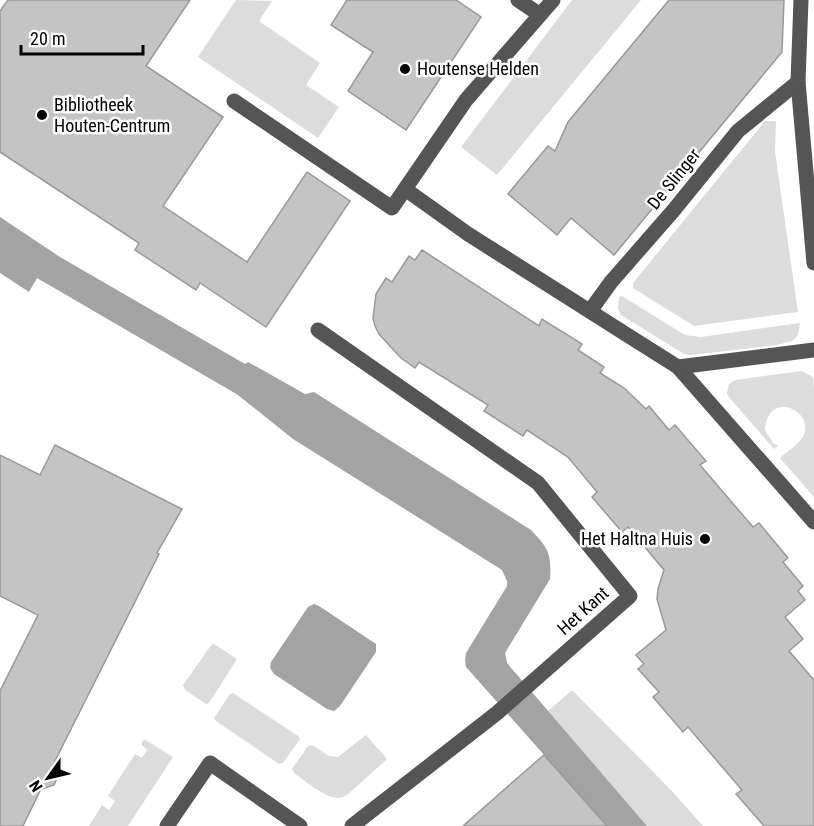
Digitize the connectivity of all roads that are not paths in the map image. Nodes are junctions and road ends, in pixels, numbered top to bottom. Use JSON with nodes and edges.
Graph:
{"nodes":[{"id":1,"x":518,"y":0,"type":"edge"},
{"id":2,"x":553,"y":0,"type":"edge"},
{"id":3,"x":801,"y":0,"type":"edge"},
{"id":4,"x":539,"y":14,"type":"junction"},
{"id":5,"x":798,"y":82,"type":"junction"},
{"id":6,"x":234,"y":101,"type":"dead end"},
{"id":7,"x":405,"y":189,"type":"junction"},
{"id":8,"x":814,"y":263,"type":"edge"},
{"id":9,"x":590,"y":311,"type":"junction"},
{"id":10,"x":318,"y":330,"type":"dead end"},
{"id":11,"x":814,"y":350,"type":"edge"},
{"id":12,"x":678,"y":367,"type":"junction"},
{"id":13,"x":814,"y":522,"type":"edge"},
{"id":14,"x":167,"y":826,"type":"edge"},
{"id":15,"x":300,"y":826,"type":"edge"},
{"id":16,"x":352,"y":826,"type":"edge"}],
"edges":[{"from":1,"to":4,"type":"street"},
{"from":2,"to":4,"type":"street"},
{"from":3,"to":5,"type":"street"},
{"from":4,"to":7,"type":"street"},
{"from":5,"to":8,"type":"street"},
{"from":5,"to":9,"type":"street","name":"De Slinger"},
{"from":6,"to":7,"type":"street"},
{"from":7,"to":9,"type":"street"},
{"from":9,"to":12,"type":"street"},
{"from":10,"to":16,"type":"street","name":"Het Kant"},
{"from":11,"to":12,"type":"street"},
{"from":12,"to":13,"type":"street"},
{"from":14,"to":15,"type":"street"}]}
